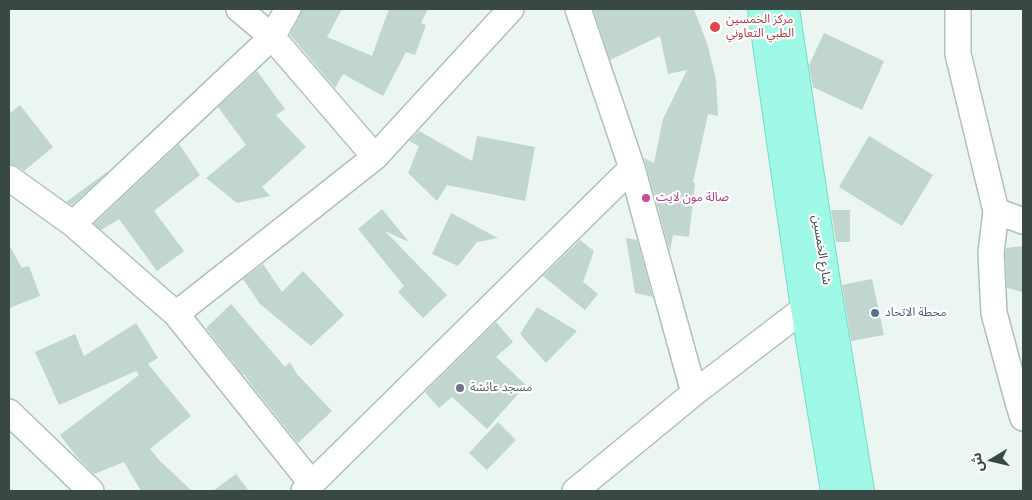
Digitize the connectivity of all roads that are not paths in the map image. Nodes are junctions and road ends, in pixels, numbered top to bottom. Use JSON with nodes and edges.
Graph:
{"nodes":[{"id":1,"x":239,"y":9,"type":"edge"},
{"id":2,"x":288,"y":9,"type":"edge"},
{"id":3,"x":511,"y":9,"type":"edge"},
{"id":4,"x":578,"y":9,"type":"edge"},
{"id":5,"x":762,"y":9,"type":"edge"},
{"id":6,"x":785,"y":9,"type":"edge"},
{"id":7,"x":958,"y":9,"type":"edge"},
{"id":8,"x":272,"y":37,"type":"junction"},
{"id":9,"x":376,"y":157,"type":"junction"},
{"id":10,"x":632,"y":168,"type":"junction"},
{"id":11,"x":9,"y":178,"type":"edge"},
{"id":12,"x":996,"y":211,"type":"junction"},
{"id":13,"x":1023,"y":221,"type":"edge"},
{"id":14,"x":73,"y":224,"type":"junction"},
{"id":15,"x":805,"y":308,"type":"junction"},
{"id":16,"x":176,"y":314,"type":"junction"},
{"id":17,"x":830,"y":384,"type":"junction"},
{"id":18,"x":694,"y":393,"type":"junction"},
{"id":19,"x":9,"y":412,"type":"edge"},
{"id":20,"x":1023,"y":418,"type":"edge"},
{"id":21,"x":308,"y":487,"type":"edge"},
{"id":22,"x":582,"y":489,"type":"edge"},
{"id":23,"x":91,"y":491,"type":"edge"},
{"id":24,"x":835,"y":491,"type":"edge"},
{"id":25,"x":860,"y":491,"type":"edge"}],
"edges":[{"from":1,"to":8,"type":"street"},
{"from":2,"to":8,"type":"street"},
{"from":3,"to":9,"type":"street"},
{"from":4,"to":10,"type":"street"},
{"from":5,"to":15,"type":"main road","name":"شارع الخمسين"},
{"from":6,"to":17,"type":"main road","name":"شارع الخمسين"},
{"from":7,"to":12,"type":"street"},
{"from":8,"to":9,"type":"street"},
{"from":8,"to":14,"type":"street"},
{"from":9,"to":16,"type":"street"},
{"from":10,"to":18,"type":"street"},
{"from":10,"to":21,"type":"street"},
{"from":11,"to":14,"type":"street"},
{"from":12,"to":13,"type":"street"},
{"from":12,"to":20,"type":"street"},
{"from":14,"to":16,"type":"street"},
{"from":15,"to":17,"type":"main road","name":"شارع الخمسين"},
{"from":15,"to":18,"type":"street"},
{"from":16,"to":21,"type":"street"},
{"from":17,"to":24,"type":"main road","name":"شارع الخمسين"},
{"from":17,"to":25,"type":"main road","name":"شارع الخمسين"},
{"from":18,"to":22,"type":"street"},
{"from":19,"to":23,"type":"street"}]}
